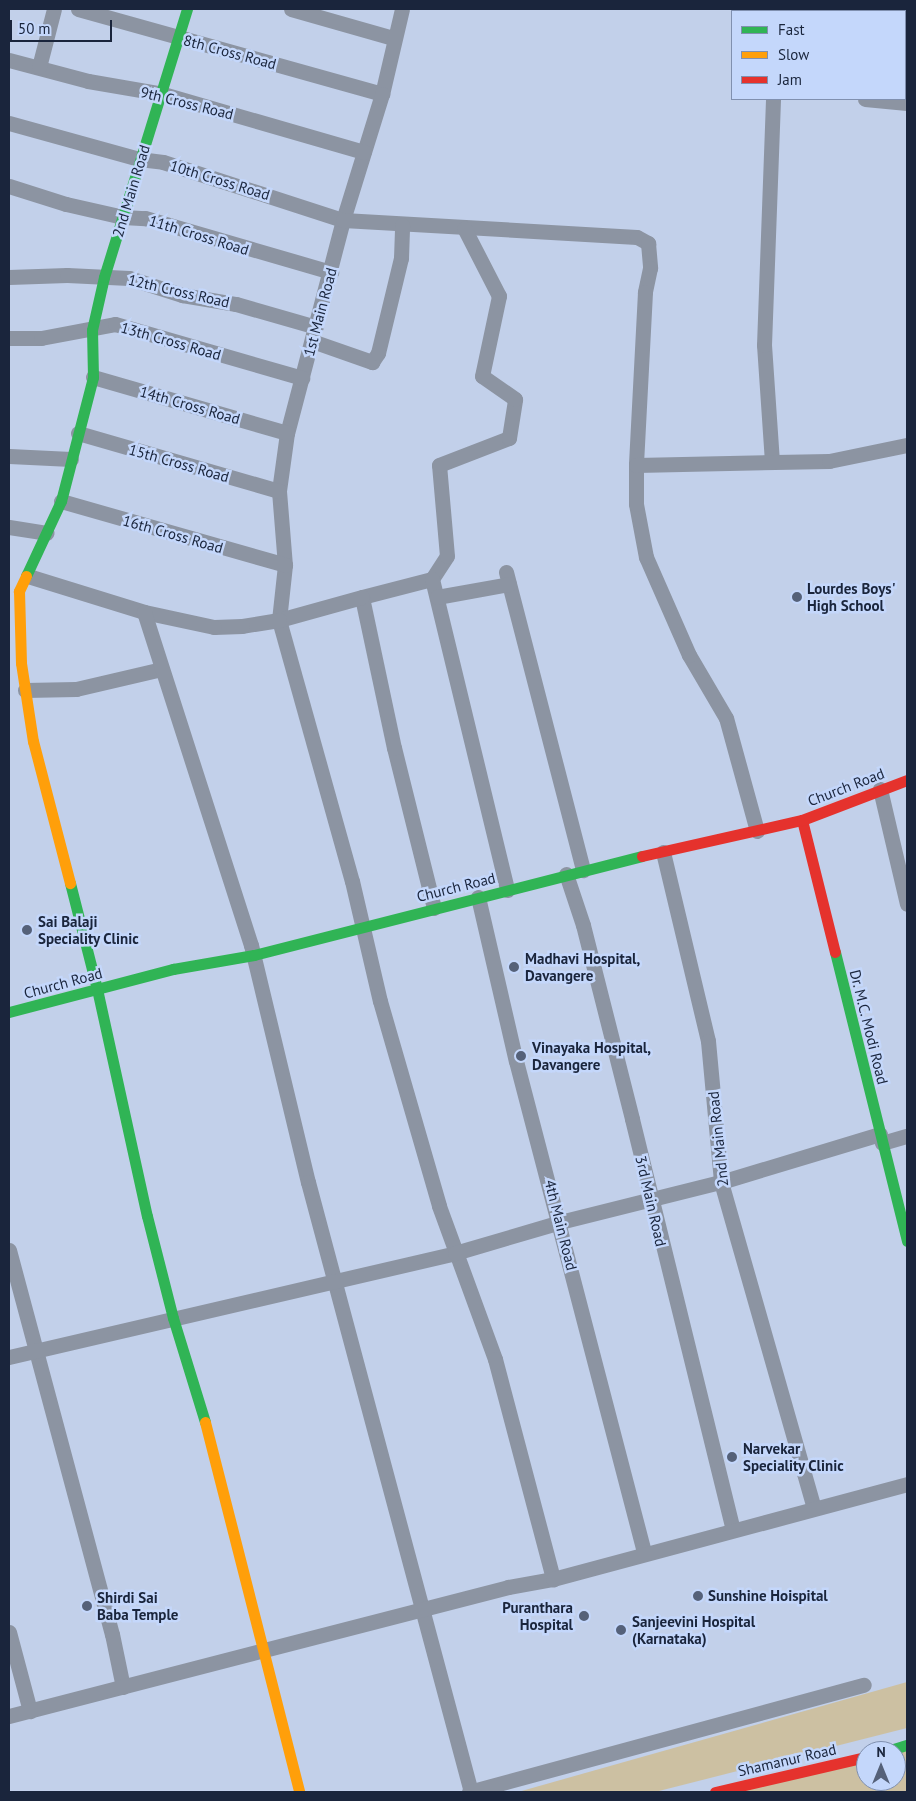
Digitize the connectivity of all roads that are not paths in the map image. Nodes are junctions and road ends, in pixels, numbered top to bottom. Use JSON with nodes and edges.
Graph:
{"nodes":[{"id":1,"x":54,"y":9,"type":"edge"},
{"id":2,"x":78,"y":9,"type":"edge"},
{"id":3,"x":187,"y":9,"type":"edge"},
{"id":4,"x":291,"y":9,"type":"edge"},
{"id":5,"x":402,"y":9,"type":"edge"},
{"id":6,"x":393,"y":38,"type":"junction"},
{"id":7,"x":179,"y":39,"type":"junction"},
{"id":8,"x":9,"y":60,"type":"edge"},
{"id":9,"x":39,"y":67,"type":"junction"},
{"id":10,"x":163,"y":94,"type":"junction"},
{"id":11,"x":382,"y":94,"type":"junction"},
{"id":12,"x":773,"y":100,"type":"edge"},
{"id":13,"x":876,"y":100,"type":"edge"},
{"id":14,"x":907,"y":103,"type":"edge"},
{"id":15,"x":9,"y":123,"type":"edge"},
{"id":16,"x":364,"y":152,"type":"junction"},
{"id":17,"x":140,"y":159,"type":"junction"},
{"id":18,"x":9,"y":186,"type":"edge"},
{"id":19,"x":123,"y":216,"type":"junction"},
{"id":20,"x":343,"y":220,"type":"junction"},
{"id":21,"x":402,"y":225,"type":"junction"},
{"id":22,"x":464,"y":228,"type":"junction"},
{"id":23,"x":331,"y":272,"type":"junction"},
{"id":24,"x":9,"y":277,"type":"edge"},
{"id":25,"x":104,"y":277,"type":"junction"},
{"id":26,"x":92,"y":330,"type":"junction"},
{"id":27,"x":314,"y":334,"type":"junction"},
{"id":28,"x":9,"y":338,"type":"edge"},
{"id":29,"x":93,"y":377,"type":"junction"},
{"id":30,"x":302,"y":378,"type":"junction"},
{"id":31,"x":78,"y":433,"type":"junction"},
{"id":32,"x":287,"y":433,"type":"junction"},
{"id":33,"x":907,"y":445,"type":"edge"},
{"id":34,"x":9,"y":456,"type":"edge"},
{"id":35,"x":71,"y":459,"type":"junction"},
{"id":36,"x":772,"y":462,"type":"junction"},
{"id":37,"x":636,"y":465,"type":"junction"},
{"id":38,"x":279,"y":491,"type":"junction"},
{"id":39,"x":61,"y":502,"type":"junction"},
{"id":40,"x":9,"y":527,"type":"edge"},
{"id":41,"x":47,"y":533,"type":"junction"},
{"id":42,"x":285,"y":565,"type":"junction"},
{"id":43,"x":28,"y":576,"type":"junction"},
{"id":44,"x":432,"y":579,"type":"junction"},
{"id":45,"x":14,"y":591,"type":"edge"},
{"id":46,"x":362,"y":597,"type":"junction"},
{"id":47,"x":437,"y":597,"type":"junction"},
{"id":48,"x":144,"y":612,"type":"junction"},
{"id":49,"x":279,"y":620,"type":"junction"},
{"id":50,"x":21,"y":663,"type":"junction"},
{"id":51,"x":162,"y":669,"type":"junction"},
{"id":52,"x":9,"y":674,"type":"edge"},
{"id":53,"x":25,"y":690,"type":"junction"},
{"id":54,"x":907,"y":780,"type":"edge"},
{"id":55,"x":880,"y":789,"type":"junction"},
{"id":56,"x":802,"y":820,"type":"junction"},
{"id":57,"x":757,"y":830,"type":"junction"},
{"id":58,"x":663,"y":852,"type":"junction"},
{"id":59,"x":583,"y":870,"type":"junction"},
{"id":60,"x":566,"y":874,"type":"junction"},
{"id":61,"x":507,"y":890,"type":"junction"},
{"id":62,"x":478,"y":898,"type":"junction"},
{"id":63,"x":907,"y":904,"type":"edge"},
{"id":64,"x":434,"y":908,"type":"junction"},
{"id":65,"x":362,"y":924,"type":"junction"},
{"id":66,"x":254,"y":955,"type":"junction"},
{"id":67,"x":97,"y":989,"type":"junction"},
{"id":68,"x":9,"y":1012,"type":"edge"},
{"id":69,"x":907,"y":1136,"type":"edge"},
{"id":70,"x":881,"y":1139,"type":"junction"},
{"id":71,"x":721,"y":1182,"type":"junction"},
{"id":72,"x":650,"y":1198,"type":"junction"},
{"id":73,"x":560,"y":1222,"type":"junction"},
{"id":74,"x":907,"y":1237,"type":"edge"},
{"id":75,"x":9,"y":1250,"type":"edge"},
{"id":76,"x":455,"y":1252,"type":"junction"},
{"id":77,"x":337,"y":1280,"type":"junction"},
{"id":78,"x":173,"y":1318,"type":"junction"},
{"id":79,"x":36,"y":1350,"type":"junction"},
{"id":80,"x":9,"y":1357,"type":"edge"},
{"id":81,"x":907,"y":1484,"type":"edge"},
{"id":82,"x":814,"y":1508,"type":"junction"},
{"id":83,"x":733,"y":1529,"type":"junction"},
{"id":84,"x":644,"y":1552,"type":"junction"},
{"id":85,"x":553,"y":1579,"type":"junction"},
{"id":86,"x":420,"y":1610,"type":"junction"},
{"id":87,"x":9,"y":1632,"type":"edge"},
{"id":88,"x":262,"y":1653,"type":"junction"},
{"id":89,"x":864,"y":1685,"type":"dead end"},
{"id":90,"x":122,"y":1687,"type":"junction"},
{"id":91,"x":30,"y":1711,"type":"junction"},
{"id":92,"x":9,"y":1716,"type":"edge"},
{"id":93,"x":856,"y":1759,"type":"edge"},
{"id":94,"x":299,"y":1792,"type":"edge"},
{"id":95,"x":470,"y":1792,"type":"edge"},
{"id":96,"x":715,"y":1792,"type":"edge"}],
"edges":[{"from":1,"to":9,"type":"street"},
{"from":2,"to":7,"type":"street","name":"8th Cross Road"},
{"from":3,"to":7,"type":"street","name":"2nd Main Road"},
{"from":4,"to":6,"type":"street"},
{"from":5,"to":6,"type":"street","name":"1st Main Road"},
{"from":6,"to":11,"type":"street","name":"1st Main Road"},
{"from":7,"to":10,"type":"street","name":"2nd Main Road"},
{"from":7,"to":11,"type":"street","name":"8th Cross Road"},
{"from":8,"to":9,"type":"street","name":"9th Cross Road"},
{"from":9,"to":10,"type":"street","name":"9th Cross Road"},
{"from":10,"to":16,"type":"street","name":"9th Cross Road"},
{"from":10,"to":17,"type":"street","name":"2nd Main Road"},
{"from":11,"to":16,"type":"street","name":"1st Main Road"},
{"from":12,"to":36,"type":"street"},
{"from":13,"to":14,"type":"street"},
{"from":15,"to":17,"type":"street","name":"10th Cross Road"},
{"from":16,"to":20,"type":"street","name":"1st Main Road"},
{"from":17,"to":19,"type":"street","name":"2nd Main Road"},
{"from":17,"to":20,"type":"street","name":"10th Cross Road"},
{"from":18,"to":19,"type":"street","name":"11th Cross Road"},
{"from":19,"to":23,"type":"street","name":"11th Cross Road"},
{"from":19,"to":25,"type":"street","name":"2nd Main Road"},
{"from":20,"to":21,"type":"street","name":"10th Cross Road"},
{"from":20,"to":23,"type":"street","name":"1st Main Road"},
{"from":21,"to":22,"type":"street","name":"10th Cross Road"},
{"from":21,"to":27,"type":"street","name":"12th Cross Road"},
{"from":22,"to":37,"type":"street","name":"10th Cross Road"},
{"from":22,"to":44,"type":"street"},
{"from":23,"to":27,"type":"street","name":"1st Main Road"},
{"from":24,"to":25,"type":"street","name":"12th Cross Road"},
{"from":25,"to":26,"type":"street","name":"2nd Main Road"},
{"from":25,"to":27,"type":"street","name":"12th Cross Road"},
{"from":26,"to":28,"type":"street","name":"13th Cross Road"},
{"from":26,"to":29,"type":"street","name":"2nd Main Road"},
{"from":26,"to":30,"type":"street","name":"13th Cross Road"},
{"from":27,"to":30,"type":"street","name":"1st Main Road"},
{"from":29,"to":31,"type":"street","name":"2nd Main Road"},
{"from":29,"to":32,"type":"street","name":"14th Cross Road"},
{"from":30,"to":32,"type":"street","name":"1st Main Road"},
{"from":31,"to":35,"type":"street","name":"2nd Main Road"},
{"from":31,"to":38,"type":"street","name":"15th Cross Road"},
{"from":32,"to":38,"type":"street","name":"1st Main Road"},
{"from":33,"to":36,"type":"street"},
{"from":34,"to":35,"type":"street"},
{"from":35,"to":39,"type":"street","name":"2nd Main Road"},
{"from":36,"to":37,"type":"street"},
{"from":37,"to":57,"type":"street"},
{"from":38,"to":42,"type":"street","name":"1st Main Road"},
{"from":39,"to":41,"type":"street","name":"2nd Main Road"},
{"from":39,"to":42,"type":"street","name":"16th Cross Road"},
{"from":40,"to":41,"type":"street"},
{"from":41,"to":43,"type":"street","name":"2nd Main Road"},
{"from":42,"to":49,"type":"street","name":"1st Main Road"},
{"from":43,"to":45,"type":"street","name":"2nd Main Road"},
{"from":43,"to":48,"type":"street"},
{"from":44,"to":46,"type":"street"},
{"from":44,"to":47,"type":"street"},
{"from":45,"to":50,"type":"street"},
{"from":46,"to":49,"type":"street"},
{"from":46,"to":64,"type":"street"},
{"from":47,"to":59,"type":"street"},
{"from":47,"to":61,"type":"street"},
{"from":48,"to":49,"type":"street"},
{"from":48,"to":51,"type":"street"},
{"from":49,"to":65,"type":"street"},
{"from":50,"to":52,"type":"street"},
{"from":50,"to":53,"type":"street"},
{"from":51,"to":53,"type":"street"},
{"from":51,"to":66,"type":"street"},
{"from":53,"to":67,"type":"street"},
{"from":54,"to":55,"type":"street","name":"Church Road"},
{"from":55,"to":56,"type":"street","name":"Church Road"},
{"from":55,"to":63,"type":"street"},
{"from":56,"to":57,"type":"street","name":"Church Road"},
{"from":56,"to":70,"type":"street","name":"Dr. M.C. Modi Road"},
{"from":57,"to":58,"type":"street","name":"Church Road"},
{"from":58,"to":59,"type":"street","name":"Church Road"},
{"from":58,"to":71,"type":"street","name":"2nd Main Road"},
{"from":59,"to":60,"type":"street","name":"Church Road"},
{"from":60,"to":61,"type":"street","name":"Church Road"},
{"from":60,"to":72,"type":"street","name":"3rd Main Road"},
{"from":61,"to":62,"type":"street","name":"Church Road"},
{"from":62,"to":64,"type":"street","name":"Church Road"},
{"from":62,"to":73,"type":"street","name":"4th Main Road"},
{"from":64,"to":65,"type":"street","name":"Church Road"},
{"from":65,"to":66,"type":"street","name":"Church Road"},
{"from":65,"to":76,"type":"street"},
{"from":66,"to":67,"type":"street","name":"Church Road"},
{"from":66,"to":77,"type":"street"},
{"from":67,"to":68,"type":"street","name":"Church Road"},
{"from":67,"to":78,"type":"street"},
{"from":69,"to":70,"type":"street"},
{"from":70,"to":71,"type":"street"},
{"from":70,"to":74,"type":"street","name":"Dr. M.C. Modi Road"},
{"from":71,"to":72,"type":"street"},
{"from":71,"to":82,"type":"street","name":"2nd Main Road"},
{"from":72,"to":73,"type":"street"},
{"from":72,"to":83,"type":"street","name":"3rd Main Road"},
{"from":73,"to":76,"type":"street"},
{"from":73,"to":84,"type":"street","name":"4th Main Road"},
{"from":75,"to":79,"type":"street"},
{"from":76,"to":77,"type":"street"},
{"from":76,"to":85,"type":"street"},
{"from":77,"to":78,"type":"street"},
{"from":77,"to":86,"type":"street"},
{"from":78,"to":79,"type":"street"},
{"from":78,"to":88,"type":"street"},
{"from":79,"to":80,"type":"street"},
{"from":79,"to":90,"type":"street"},
{"from":81,"to":82,"type":"street"},
{"from":82,"to":83,"type":"street"},
{"from":83,"to":84,"type":"street"},
{"from":84,"to":85,"type":"street"},
{"from":85,"to":86,"type":"street"},
{"from":86,"to":88,"type":"street"},
{"from":86,"to":95,"type":"street"},
{"from":87,"to":91,"type":"street"},
{"from":88,"to":90,"type":"street"},
{"from":88,"to":94,"type":"street"},
{"from":89,"to":95,"type":"street"},
{"from":90,"to":91,"type":"street"},
{"from":91,"to":92,"type":"street"},
{"from":93,"to":96,"type":"street","name":"Shamanur Road"}]}
